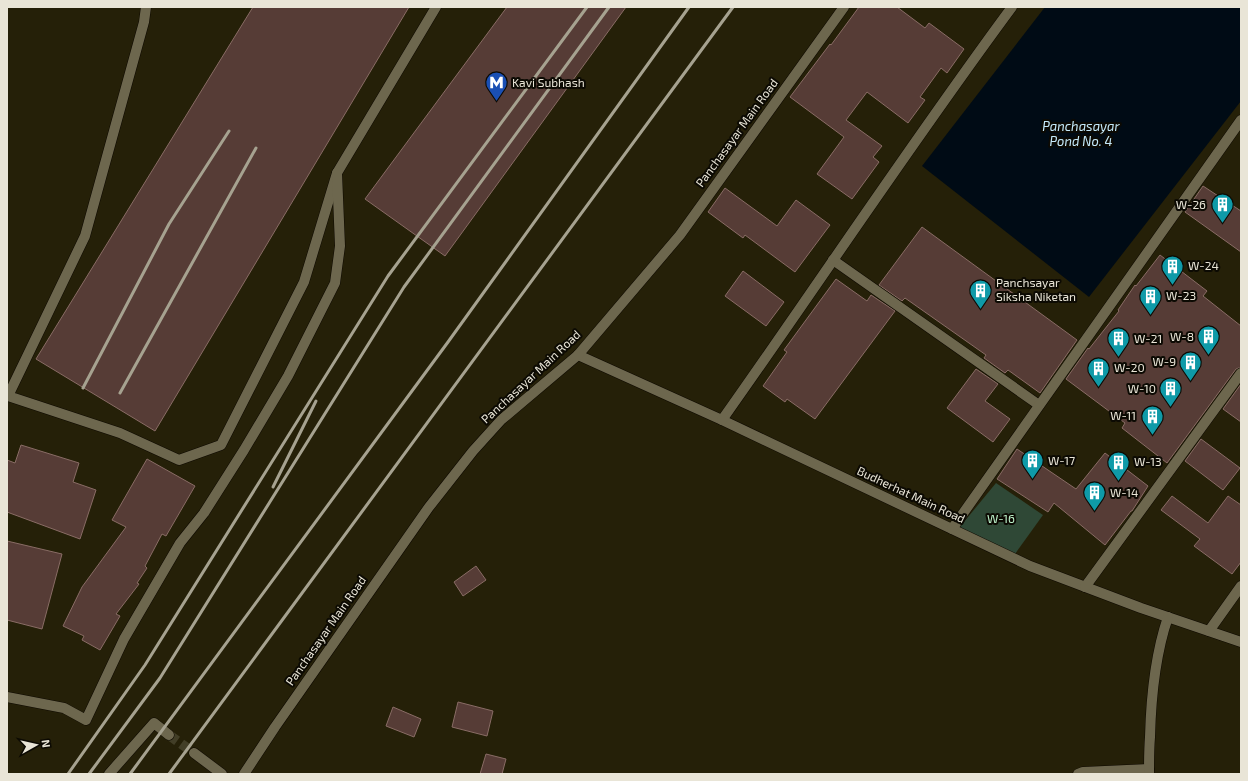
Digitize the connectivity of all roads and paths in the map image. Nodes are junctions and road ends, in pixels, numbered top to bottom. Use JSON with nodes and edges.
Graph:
{"nodes":[{"id":1,"x":146,"y":7,"type":"edge"},
{"id":2,"x":436,"y":7,"type":"edge"},
{"id":3,"x":844,"y":7,"type":"edge"},
{"id":4,"x":1012,"y":7,"type":"edge"},
{"id":5,"x":1241,"y":120,"type":"edge"},
{"id":6,"x":337,"y":173,"type":"junction"},
{"id":7,"x":833,"y":260,"type":"junction"},
{"id":8,"x":578,"y":355,"type":"junction"},
{"id":9,"x":1241,"y":374,"type":"edge"},
{"id":10,"x":1039,"y":405,"type":"junction"},
{"id":11,"x":722,"y":420,"type":"junction"},
{"id":12,"x":952,"y":529,"type":"junction"},
{"id":13,"x":1241,"y":586,"type":"edge"},
{"id":14,"x":1085,"y":587,"type":"junction"},
{"id":15,"x":1168,"y":617,"type":"junction"},
{"id":16,"x":1208,"y":630,"type":"junction"},
{"id":17,"x":1241,"y":642,"type":"edge"},
{"id":18,"x":7,"y":697,"type":"edge"},
{"id":19,"x":169,"y":735,"type":"tunnel mouth"},
{"id":20,"x":194,"y":753,"type":"tunnel mouth"},
{"id":21,"x":1149,"y":771,"type":"edge"},
{"id":22,"x":109,"y":774,"type":"edge"},
{"id":23,"x":222,"y":774,"type":"edge"},
{"id":24,"x":244,"y":774,"type":"edge"},
{"id":25,"x":1078,"y":774,"type":"edge"}],
"edges":[{"from":1,"to":6,"type":"street"},
{"from":2,"to":6,"type":"street"},
{"from":3,"to":8,"type":"street","name":"Panchasayar Main Road"},
{"from":4,"to":7,"type":"street"},
{"from":5,"to":10,"type":"street"},
{"from":6,"to":18,"type":"street"},
{"from":7,"to":10,"type":"street"},
{"from":7,"to":11,"type":"street"},
{"from":8,"to":11,"type":"street","name":"Budherhat Main Road"},
{"from":8,"to":24,"type":"street","name":"Panchasayar Main Road"},
{"from":9,"to":14,"type":"street"},
{"from":10,"to":12,"type":"street"},
{"from":11,"to":12,"type":"street","name":"Budherhat Main Road"},
{"from":12,"to":14,"type":"street","name":"Budherhat Main Road"},
{"from":13,"to":16,"type":"street"},
{"from":14,"to":15,"type":"street","name":"Budherhat Main Road"},
{"from":15,"to":16,"type":"street","name":"Budherhat Main Road"},
{"from":15,"to":21,"type":"street"},
{"from":16,"to":17,"type":"street","name":"Budherhat Main Road"},
{"from":19,"to":22,"type":"street"},
{"from":20,"to":23,"type":"street"},
{"from":21,"to":25,"type":"street"}]}
